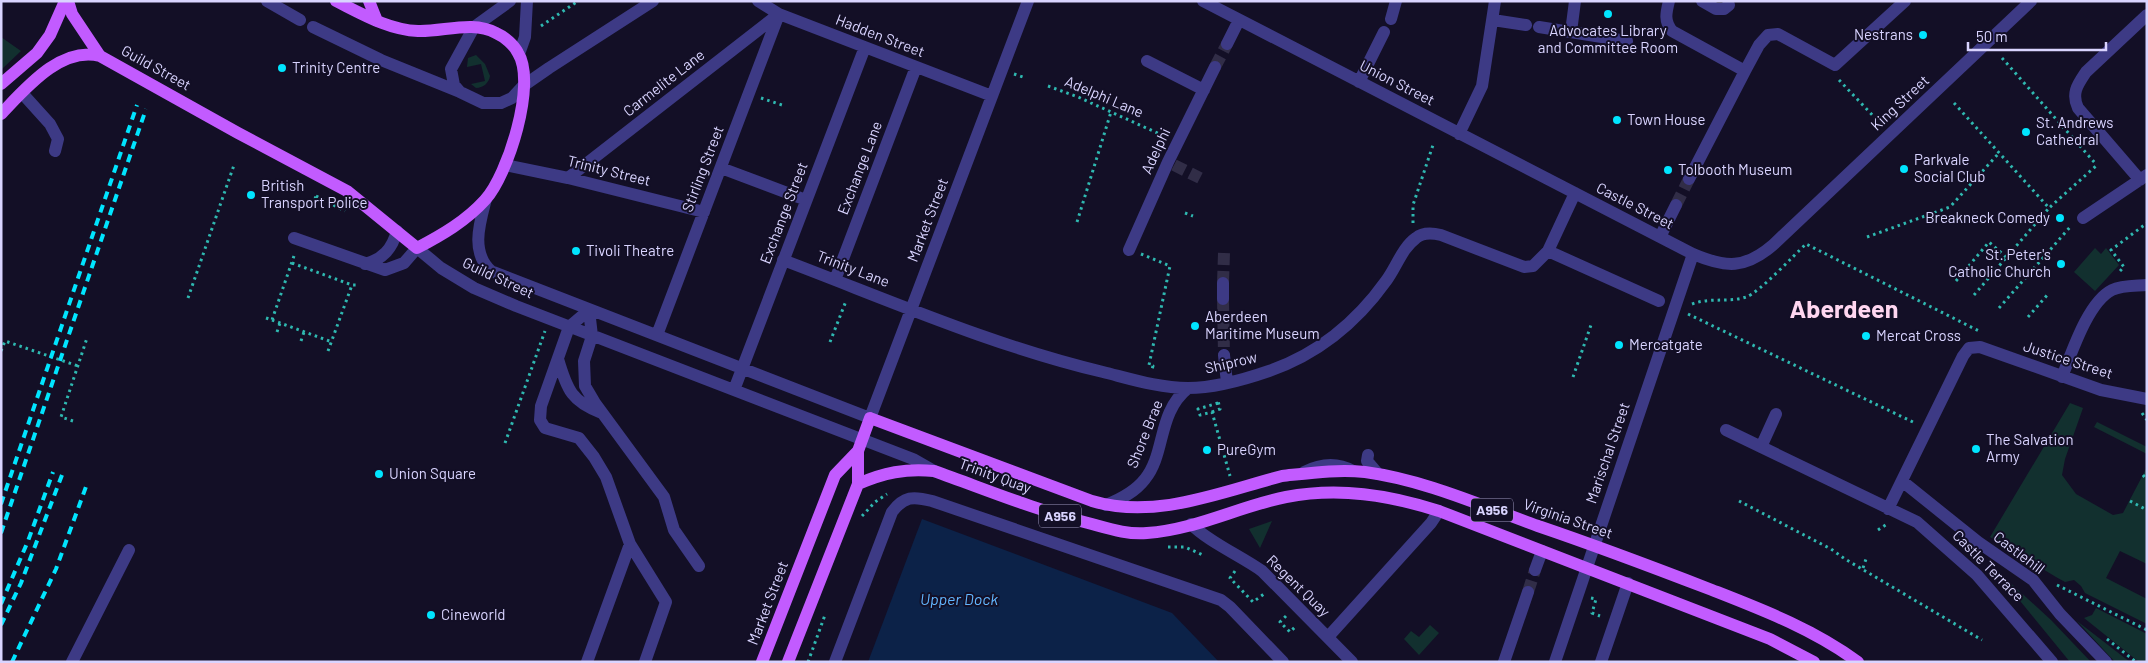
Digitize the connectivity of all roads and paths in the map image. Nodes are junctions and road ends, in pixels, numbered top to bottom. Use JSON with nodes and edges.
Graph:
{"nodes":[{"id":1,"x":66,"y":1,"type":"edge"},
{"id":2,"x":266,"y":1,"type":"edge"},
{"id":3,"x":336,"y":1,"type":"edge"},
{"id":4,"x":369,"y":1,"type":"edge"},
{"id":5,"x":510,"y":1,"type":"edge"},
{"id":6,"x":527,"y":1,"type":"edge"},
{"id":7,"x":578,"y":1,"type":"edge"},
{"id":8,"x":652,"y":1,"type":"edge"},
{"id":9,"x":758,"y":1,"type":"edge"},
{"id":10,"x":1028,"y":1,"type":"edge"},
{"id":11,"x":1203,"y":1,"type":"edge"},
{"id":12,"x":1396,"y":1,"type":"edge"},
{"id":13,"x":1495,"y":1,"type":"edge"},
{"id":14,"x":1575,"y":1,"type":"edge"},
{"id":15,"x":1669,"y":1,"type":"edge"},
{"id":16,"x":1702,"y":1,"type":"edge"},
{"id":17,"x":1905,"y":1,"type":"edge"},
{"id":18,"x":2031,"y":1,"type":"edge"},
{"id":19,"x":1729,"y":5,"type":"dead end"},
{"id":20,"x":779,"y":14,"type":"junction"},
{"id":21,"x":2147,"y":15,"type":"edge"},
{"id":22,"x":1391,"y":19,"type":"dead end"},
{"id":23,"x":300,"y":20,"type":"dead end"},
{"id":24,"x":1239,"y":20,"type":"junction"},
{"id":25,"x":1493,"y":20,"type":"junction"},
{"id":26,"x":377,"y":21,"type":"junction"},
{"id":27,"x":1526,"y":25,"type":"dead end"},
{"id":28,"x":313,"y":27,"type":"dead end"},
{"id":29,"x":474,"y":27,"type":"junction"},
{"id":30,"x":1539,"y":27,"type":"dead end"},
{"id":31,"x":537,"y":28,"type":"dead end"},
{"id":32,"x":1384,"y":32,"type":"dead end"},
{"id":33,"x":1571,"y":32,"type":"junction"},
{"id":34,"x":1627,"y":41,"type":"dead end"},
{"id":35,"x":1227,"y":44,"type":"tunnel mouth"},
{"id":36,"x":864,"y":47,"type":"junction"},
{"id":37,"x":519,"y":54,"type":"junction"},
{"id":38,"x":100,"y":56,"type":"junction"},
{"id":39,"x":2002,"y":58,"type":"dead end"},
{"id":40,"x":1147,"y":61,"type":"dead end"},
{"id":41,"x":1835,"y":65,"type":"junction"},
{"id":42,"x":916,"y":67,"type":"junction"},
{"id":43,"x":1216,"y":67,"type":"tunnel mouth"},
{"id":44,"x":1743,"y":73,"type":"junction"},
{"id":45,"x":1359,"y":82,"type":"junction"},
{"id":46,"x":1,"y":84,"type":"edge"},
{"id":47,"x":523,"y":86,"type":"junction"},
{"id":48,"x":1048,"y":86,"type":"dead end"},
{"id":49,"x":1204,"y":90,"type":"junction"},
{"id":50,"x":460,"y":92,"type":"junction"},
{"id":51,"x":22,"y":93,"type":"junction"},
{"id":52,"x":992,"y":96,"type":"junction"},
{"id":53,"x":776,"y":103,"type":"dead end"},
{"id":54,"x":1954,"y":103,"type":"dead end"},
{"id":55,"x":782,"y":105,"type":"dead end"},
{"id":56,"x":1111,"y":112,"type":"junction"},
{"id":57,"x":1,"y":114,"type":"edge"},
{"id":58,"x":2060,"y":116,"type":"dead end"},
{"id":59,"x":2056,"y":120,"type":"junction"},
{"id":60,"x":1878,"y":122,"type":"dead end"},
{"id":61,"x":1460,"y":134,"type":"junction"},
{"id":62,"x":1178,"y":142,"type":"junction"},
{"id":63,"x":1434,"y":142,"type":"dead end"},
{"id":64,"x":55,"y":151,"type":"dead end"},
{"id":65,"x":1999,"y":154,"type":"junction"},
{"id":66,"x":234,"y":165,"type":"dead end"},
{"id":67,"x":505,"y":165,"type":"junction"},
{"id":68,"x":721,"y":168,"type":"junction"},
{"id":69,"x":2143,"y":177,"type":"edge"},
{"id":70,"x":568,"y":178,"type":"junction"},
{"id":71,"x":1689,"y":179,"type":"tunnel mouth"},
{"id":72,"x":1575,"y":193,"type":"junction"},
{"id":73,"x":486,"y":199,"type":"junction"},
{"id":74,"x":806,"y":200,"type":"junction"},
{"id":75,"x":313,"y":205,"type":"dead end"},
{"id":76,"x":1676,"y":205,"type":"tunnel mouth"},
{"id":77,"x":2049,"y":208,"type":"junction"},
{"id":78,"x":704,"y":212,"type":"junction"},
{"id":79,"x":350,"y":213,"type":"dead end"},
{"id":80,"x":1185,"y":213,"type":"dead end"},
{"id":81,"x":1193,"y":216,"type":"dead end"},
{"id":82,"x":2083,"y":218,"type":"joint"},
{"id":83,"x":1077,"y":222,"type":"dead end"},
{"id":84,"x":1790,"y":228,"type":"joint"},
{"id":85,"x":396,"y":231,"type":"junction"},
{"id":86,"x":1660,"y":237,"type":"junction"},
{"id":87,"x":1867,"y":237,"type":"dead end"},
{"id":88,"x":1412,"y":241,"type":"junction"},
{"id":89,"x":296,"y":243,"type":"joint"},
{"id":90,"x":417,"y":248,"type":"junction"},
{"id":91,"x":1129,"y":250,"type":"joint"},
{"id":92,"x":1548,"y":251,"type":"junction"},
{"id":93,"x":1692,"y":254,"type":"junction"},
{"id":94,"x":2006,"y":257,"type":"junction"},
{"id":95,"x":783,"y":260,"type":"junction"},
{"id":96,"x":292,"y":263,"type":"junction"},
{"id":97,"x":365,"y":264,"type":"junction"},
{"id":98,"x":835,"y":280,"type":"junction"},
{"id":99,"x":1956,"y":281,"type":"dead end"},
{"id":100,"x":1223,"y":283,"type":"tunnel mouth"},
{"id":101,"x":358,"y":285,"type":"dead end"},
{"id":102,"x":2147,"y":285,"type":"edge"},
{"id":103,"x":352,"y":286,"type":"junction"},
{"id":104,"x":852,"y":286,"type":"junction"},
{"id":105,"x":2049,"y":293,"type":"dead end"},
{"id":106,"x":1974,"y":295,"type":"dead end"},
{"id":107,"x":188,"y":298,"type":"dead end"},
{"id":108,"x":1223,"y":299,"type":"tunnel mouth"},
{"id":109,"x":1659,"y":300,"type":"dead end"},
{"id":110,"x":1689,"y":306,"type":"dead end"},
{"id":111,"x":1998,"y":308,"type":"dead end"},
{"id":112,"x":912,"y":309,"type":"junction"},
{"id":113,"x":589,"y":310,"type":"junction"},
{"id":114,"x":1681,"y":310,"type":"dead end"},
{"id":115,"x":2028,"y":316,"type":"dead end"},
{"id":116,"x":266,"y":318,"type":"dead end"},
{"id":117,"x":549,"y":319,"type":"junction"},
{"id":118,"x":272,"y":320,"type":"junction"},
{"id":119,"x":280,"y":323,"type":"junction"},
{"id":120,"x":1591,"y":325,"type":"dead end"},
{"id":121,"x":570,"y":327,"type":"junction"},
{"id":122,"x":277,"y":332,"type":"dead end"},
{"id":123,"x":304,"y":332,"type":"junction"},
{"id":124,"x":657,"y":335,"type":"junction"},
{"id":125,"x":592,"y":336,"type":"junction"},
{"id":126,"x":88,"y":338,"type":"dead end"},
{"id":127,"x":301,"y":341,"type":"dead end"},
{"id":128,"x":1983,"y":341,"type":"junction"},
{"id":129,"x":332,"y":342,"type":"junction"},
{"id":130,"x":830,"y":342,"type":"dead end"},
{"id":131,"x":328,"y":351,"type":"dead end"},
{"id":132,"x":1,"y":352,"type":"edge"},
{"id":133,"x":1224,"y":354,"type":"tunnel mouth"},
{"id":134,"x":558,"y":360,"type":"junction"},
{"id":135,"x":78,"y":366,"type":"junction"},
{"id":136,"x":742,"y":368,"type":"junction"},
{"id":137,"x":2062,"y":376,"type":"junction"},
{"id":138,"x":1573,"y":377,"type":"dead end"},
{"id":139,"x":1227,"y":383,"type":"junction"},
{"id":140,"x":1151,"y":384,"type":"junction"},
{"id":141,"x":1188,"y":388,"type":"junction"},
{"id":142,"x":734,"y":390,"type":"junction"},
{"id":143,"x":2147,"y":399,"type":"edge"},
{"id":144,"x":1212,"y":412,"type":"junction"},
{"id":145,"x":602,"y":413,"type":"junction"},
{"id":146,"x":1776,"y":414,"type":"dead end"},
{"id":147,"x":870,"y":418,"type":"junction"},
{"id":148,"x":73,"y":421,"type":"dead end"},
{"id":149,"x":1726,"y":430,"type":"dead end"},
{"id":150,"x":1926,"y":432,"type":"junction"},
{"id":151,"x":505,"y":443,"type":"dead end"},
{"id":152,"x":860,"y":445,"type":"junction"},
{"id":153,"x":1761,"y":447,"type":"junction"},
{"id":154,"x":1368,"y":455,"type":"dead end"},
{"id":155,"x":934,"y":471,"type":"junction"},
{"id":156,"x":1378,"y":474,"type":"junction"},
{"id":157,"x":2143,"y":474,"type":"dead end"},
{"id":158,"x":1224,"y":479,"type":"dead end"},
{"id":159,"x":2147,"y":480,"type":"edge"},
{"id":160,"x":1902,"y":481,"type":"junction"},
{"id":161,"x":858,"y":484,"type":"junction"},
{"id":162,"x":1738,"y":501,"type":"dead end"},
{"id":163,"x":2130,"y":501,"type":"dead end"},
{"id":164,"x":1106,"y":505,"type":"junction"},
{"id":165,"x":1888,"y":509,"type":"junction"},
{"id":166,"x":2147,"y":510,"type":"edge"},
{"id":167,"x":1439,"y":511,"type":"junction"},
{"id":168,"x":1191,"y":524,"type":"junction"},
{"id":169,"x":630,"y":544,"type":"junction"},
{"id":170,"x":129,"y":550,"type":"dead end"},
{"id":171,"x":1542,"y":551,"type":"junction"},
{"id":172,"x":1867,"y":556,"type":"dead end"},
{"id":173,"x":699,"y":566,"type":"dead end"},
{"id":174,"x":1863,"y":568,"type":"junction"},
{"id":175,"x":1535,"y":570,"type":"tunnel mouth"},
{"id":176,"x":2033,"y":580,"type":"junction"},
{"id":177,"x":1628,"y":583,"type":"junction"},
{"id":178,"x":1579,"y":591,"type":"junction"},
{"id":179,"x":1528,"y":592,"type":"tunnel mouth"},
{"id":180,"x":1606,"y":610,"type":"dead end"},
{"id":181,"x":2147,"y":630,"type":"edge"},
{"id":182,"x":1328,"y":637,"type":"junction"},
{"id":183,"x":1982,"y":640,"type":"dead end"},
{"id":184,"x":72,"y":662,"type":"edge"},
{"id":185,"x":587,"y":662,"type":"edge"},
{"id":186,"x":645,"y":662,"type":"edge"},
{"id":187,"x":762,"y":662,"type":"edge"},
{"id":188,"x":788,"y":662,"type":"edge"},
{"id":189,"x":835,"y":662,"type":"edge"},
{"id":190,"x":1283,"y":662,"type":"edge"},
{"id":191,"x":1352,"y":662,"type":"edge"},
{"id":192,"x":1504,"y":662,"type":"edge"},
{"id":193,"x":1555,"y":662,"type":"edge"},
{"id":194,"x":1601,"y":662,"type":"edge"},
{"id":195,"x":1814,"y":662,"type":"edge"},
{"id":196,"x":1858,"y":662,"type":"edge"},
{"id":197,"x":2052,"y":662,"type":"edge"},
{"id":198,"x":2106,"y":662,"type":"edge"}],
"edges":[{"from":1,"to":38,"type":"main road"},
{"from":1,"to":46,"type":"main road"},
{"from":2,"to":23,"type":"street"},
{"from":3,"to":26,"type":"main road"},
{"from":4,"to":26,"type":"main road"},
{"from":5,"to":29,"type":"street"},
{"from":6,"to":37,"type":"street"},
{"from":7,"to":31,"type":"path"},
{"from":8,"to":47,"type":"street"},
{"from":9,"to":20,"type":"street","name":"Hadden Street"},
{"from":10,"to":52,"type":"street","name":"Market Street"},
{"from":11,"to":24,"type":"street","name":"Union Street"},
{"from":12,"to":22,"type":"street"},
{"from":13,"to":25,"type":"street"},
{"from":14,"to":33,"type":"street"},
{"from":15,"to":44,"type":"street"},
{"from":16,"to":19,"type":"street"},
{"from":17,"to":41,"type":"street"},
{"from":18,"to":84,"type":"street","name":"King Street"},
{"from":20,"to":36,"type":"street","name":"Hadden Street"},
{"from":20,"to":68,"type":"street","name":"Stirling Street"},
{"from":20,"to":70,"type":"street","name":"Carmelite Lane"},
{"from":21,"to":69,"type":"street"},
{"from":24,"to":35,"type":"street"},
{"from":24,"to":45,"type":"street","name":"Union Street"},
{"from":25,"to":27,"type":"street"},
{"from":25,"to":61,"type":"street"},
{"from":26,"to":29,"type":"main road"},
{"from":28,"to":50,"type":"street"},
{"from":29,"to":37,"type":"main road"},
{"from":29,"to":50,"type":"street"},
{"from":30,"to":33,"type":"street"},
{"from":32,"to":45,"type":"street"},
{"from":33,"to":34,"type":"street"},
{"from":36,"to":42,"type":"street","name":"Hadden Street"},
{"from":36,"to":74,"type":"street","name":"Exchange Street"},
{"from":37,"to":47,"type":"main road"},
{"from":38,"to":51,"type":"main road"},
{"from":38,"to":85,"type":"main road","name":"Guild Street"},
{"from":39,"to":59,"type":"path"},
{"from":40,"to":49,"type":"street"},
{"from":41,"to":44,"type":"street"},
{"from":41,"to":60,"type":"path"},
{"from":42,"to":52,"type":"street","name":"Hadden Street"},
{"from":42,"to":98,"type":"street","name":"Exchange Lane"},
{"from":43,"to":49,"type":"street","name":"Adelphi"},
{"from":44,"to":71,"type":"street"},
{"from":45,"to":61,"type":"street","name":"Union Street"},
{"from":47,"to":50,"type":"street"},
{"from":47,"to":67,"type":"main road"},
{"from":48,"to":56,"type":"path","name":"Adelphi Lane"},
{"from":49,"to":62,"type":"street","name":"Adelphi"},
{"from":51,"to":57,"type":"main road"},
{"from":51,"to":64,"type":"street"},
{"from":52,"to":112,"type":"street","name":"Market Street"},
{"from":53,"to":55,"type":"path"},
{"from":54,"to":65,"type":"path"},
{"from":56,"to":62,"type":"path","name":"Adelphi Lane"},
{"from":56,"to":83,"type":"path"},
{"from":58,"to":59,"type":"path"},
{"from":59,"to":77,"type":"path"},
{"from":61,"to":72,"type":"street","name":"Union Street"},
{"from":62,"to":91,"type":"street","name":"Adelphi"},
{"from":63,"to":88,"type":"path"},
{"from":65,"to":77,"type":"path"},
{"from":65,"to":87,"type":"path"},
{"from":66,"to":107,"type":"path"},
{"from":67,"to":70,"type":"street","name":"Trinity Street"},
{"from":67,"to":73,"type":"main road"},
{"from":68,"to":74,"type":"street"},
{"from":68,"to":78,"type":"street","name":"Stirling Street"},
{"from":69,"to":82,"type":"street"},
{"from":70,"to":78,"type":"street","name":"Trinity Street"},
{"from":72,"to":86,"type":"street","name":"Castle Street"},
{"from":72,"to":92,"type":"street","name":"Castle Street"},
{"from":73,"to":90,"type":"main road"},
{"from":73,"to":113,"type":"street","name":"Guild Street"},
{"from":74,"to":95,"type":"street","name":"Exchange Street"},
{"from":75,"to":79,"type":"path"},
{"from":76,"to":86,"type":"street"},
{"from":77,"to":94,"type":"path"},
{"from":78,"to":124,"type":"street","name":"Stirling Street"},
{"from":80,"to":81,"type":"path"},
{"from":82,"to":111,"type":"path"},
{"from":84,"to":93,"type":"street","name":"Castle Street"},
{"from":85,"to":90,"type":"main road","name":"Guild Street"},
{"from":85,"to":97,"type":"street"},
{"from":86,"to":93,"type":"street","name":"Castle Street"},
{"from":88,"to":92,"type":"street"},
{"from":88,"to":139,"type":"street","name":"Shiprow"},
{"from":89,"to":96,"type":"path"},
{"from":89,"to":97,"type":"street"},
{"from":90,"to":97,"type":"street"},
{"from":90,"to":117,"type":"street","name":"Guild Street"},
{"from":91,"to":140,"type":"path"},
{"from":92,"to":109,"type":"street"},
{"from":93,"to":178,"type":"street","name":"Marischal Street"},
{"from":94,"to":99,"type":"path"},
{"from":94,"to":106,"type":"path"},
{"from":95,"to":98,"type":"street","name":"Trinity Lane"},
{"from":95,"to":136,"type":"street","name":"Exchange Street"},
{"from":96,"to":103,"type":"path"},
{"from":96,"to":118,"type":"path"},
{"from":98,"to":104,"type":"street","name":"Trinity Lane"},
{"from":100,"to":108,"type":"street"},
{"from":101,"to":103,"type":"path"},
{"from":102,"to":137,"type":"street"},
{"from":103,"to":129,"type":"path"},
{"from":104,"to":112,"type":"street","name":"Trinity Lane"},
{"from":104,"to":130,"type":"path"},
{"from":105,"to":115,"type":"path"},
{"from":110,"to":128,"type":"path"},
{"from":112,"to":140,"type":"street","name":"Shiprow"},
{"from":112,"to":147,"type":"street","name":"Market Street"},
{"from":113,"to":121,"type":"street"},
{"from":113,"to":124,"type":"street","name":"Guild Street"},
{"from":113,"to":125,"type":"street"},
{"from":114,"to":150,"type":"path"},
{"from":116,"to":118,"type":"path"},
{"from":117,"to":121,"type":"street","name":"Guild Street"},
{"from":117,"to":151,"type":"path"},
{"from":118,"to":119,"type":"path"},
{"from":119,"to":122,"type":"path"},
{"from":119,"to":123,"type":"path"},
{"from":120,"to":138,"type":"path"},
{"from":121,"to":125,"type":"street","name":"Guild Street"},
{"from":121,"to":134,"type":"street"},
{"from":123,"to":127,"type":"path"},
{"from":123,"to":129,"type":"path"},
{"from":124,"to":136,"type":"street","name":"Guild Street"},
{"from":125,"to":142,"type":"street","name":"Guild Street"},
{"from":125,"to":145,"type":"street"},
{"from":126,"to":135,"type":"path"},
{"from":128,"to":137,"type":"street","name":"Justice Street"},
{"from":128,"to":150,"type":"street"},
{"from":129,"to":131,"type":"path"},
{"from":132,"to":135,"type":"path"},
{"from":133,"to":139,"type":"street"},
{"from":134,"to":145,"type":"street"},
{"from":134,"to":169,"type":"street"},
{"from":135,"to":148,"type":"path"},
{"from":136,"to":142,"type":"street","name":"Exchange Street"},
{"from":136,"to":147,"type":"street","name":"Guild Street"},
{"from":137,"to":143,"type":"street","name":"Justice Street"},
{"from":139,"to":141,"type":"street","name":"Shiprow"},
{"from":140,"to":141,"type":"street","name":"Shiprow"},
{"from":141,"to":164,"type":"street","name":"Shore Brae"},
{"from":142,"to":152,"type":"street","name":"Guild Street"},
{"from":144,"to":144,"type":"path"},
{"from":144,"to":158,"type":"path"},
{"from":145,"to":173,"type":"street"},
{"from":146,"to":153,"type":"street"},
{"from":147,"to":152,"type":"main road","name":"Market Street"},
{"from":147,"to":164,"type":"main road","name":"Trinity Quay","number":"A956"},
{"from":149,"to":153,"type":"street","name":"Castle Terrace"},
{"from":150,"to":160,"type":"street"},
{"from":152,"to":155,"type":"street","name":"Trinity Quay","number":"A956"},
{"from":152,"to":161,"type":"main road","name":"Market Street"},
{"from":152,"to":187,"type":"main road","name":"Market Street"},
{"from":153,"to":165,"type":"street","name":"Castle Terrace"},
{"from":154,"to":156,"type":"street"},
{"from":155,"to":161,"type":"main road","name":"Trinity Quay","number":"A956"},
{"from":155,"to":168,"type":"main road","name":"Trinity Quay","number":"A956"},
{"from":156,"to":164,"type":"main road","name":"Virginia Street","number":"A956"},
{"from":156,"to":196,"type":"main road","name":"Virginia Street","number":"A956"},
{"from":157,"to":159,"type":"path"},
{"from":160,"to":165,"type":"street"},
{"from":160,"to":176,"type":"street","name":"Castlehill"},
{"from":161,"to":188,"type":"main road","name":"Market Street"},
{"from":162,"to":174,"type":"path"},
{"from":163,"to":166,"type":"path"},
{"from":165,"to":197,"type":"street","name":"Castle Terrace"},
{"from":167,"to":168,"type":"main road","number":"A956"},
{"from":167,"to":171,"type":"main road","number":"A956"},
{"from":167,"to":182,"type":"street"},
{"from":168,"to":182,"type":"street","name":"Regent Quay"},
{"from":169,"to":185,"type":"street"},
{"from":169,"to":186,"type":"street"},
{"from":170,"to":184,"type":"street"},
{"from":171,"to":175,"type":"street"},
{"from":171,"to":177,"type":"main road","number":"A956"},
{"from":172,"to":174,"type":"path"},
{"from":174,"to":183,"type":"path"},
{"from":176,"to":181,"type":"path"},
{"from":176,"to":198,"type":"street","name":"Castlehill"},
{"from":177,"to":194,"type":"street"},
{"from":177,"to":195,"type":"main road","number":"A956"},
{"from":178,"to":180,"type":"path"},
{"from":178,"to":193,"type":"street","name":"Marischal Street"},
{"from":179,"to":192,"type":"street"},
{"from":182,"to":191,"type":"street","name":"Regent Quay"},
{"from":189,"to":190,"type":"street"}]}
